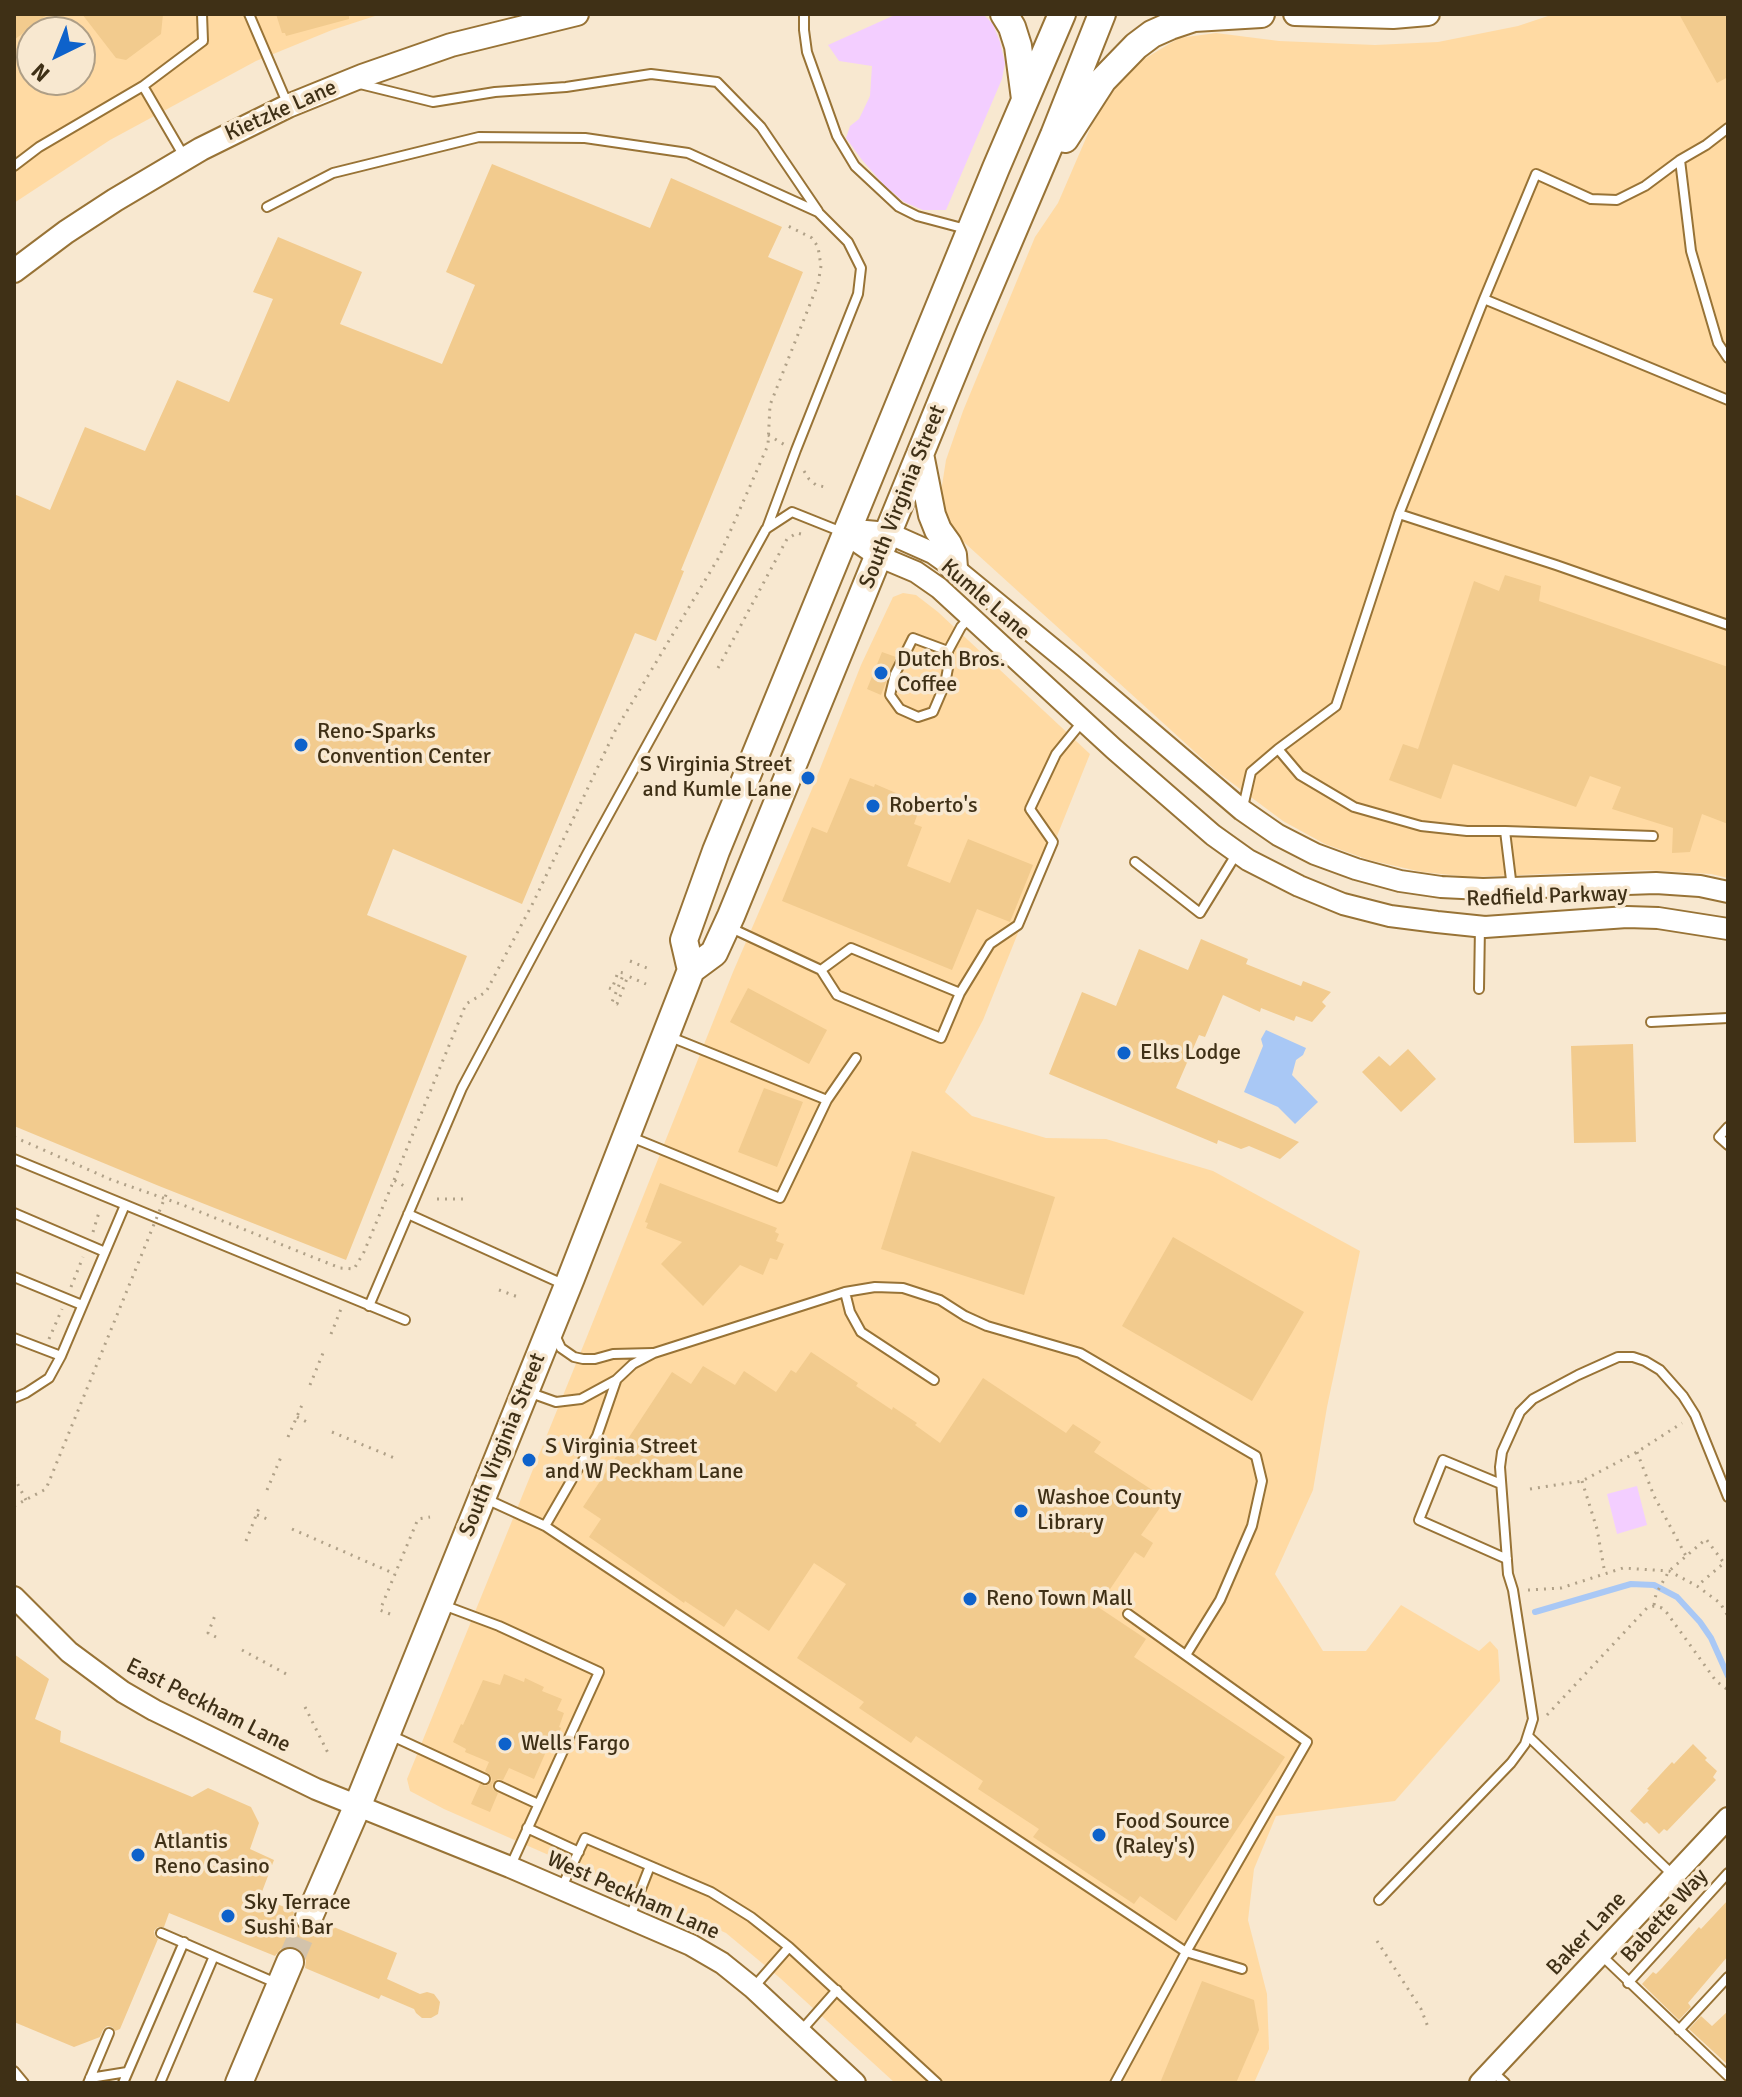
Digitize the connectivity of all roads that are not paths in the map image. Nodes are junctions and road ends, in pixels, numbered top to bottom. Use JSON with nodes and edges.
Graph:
{"nodes":[{"id":1,"x":202,"y":14,"type":"edge"},
{"id":2,"x":249,"y":14,"type":"edge"},
{"id":3,"x":577,"y":14,"type":"edge"},
{"id":4,"x":804,"y":14,"type":"edge"},
{"id":5,"x":1004,"y":14,"type":"edge"},
{"id":6,"x":1062,"y":14,"type":"edge"},
{"id":7,"x":1102,"y":14,"type":"edge"},
{"id":8,"x":1261,"y":14,"type":"edge"},
{"id":9,"x":1295,"y":14,"type":"edge"},
{"id":10,"x":1428,"y":14,"type":"edge"},
{"id":11,"x":348,"y":81,"type":"junction"},
{"id":12,"x":143,"y":86,"type":"junction"},
{"id":13,"x":1025,"y":103,"type":"junction"},
{"id":14,"x":288,"y":106,"type":"junction"},
{"id":15,"x":1728,"y":128,"type":"edge"},
{"id":16,"x":185,"y":159,"type":"junction"},
{"id":17,"x":1680,"y":160,"type":"junction"},
{"id":18,"x":14,"y":166,"type":"edge"},
{"id":19,"x":1028,"y":195,"type":"junction"},
{"id":20,"x":267,"y":207,"type":"dead end"},
{"id":21,"x":818,"y":212,"type":"junction"},
{"id":22,"x":971,"y":230,"type":"junction"},
{"id":23,"x":14,"y":271,"type":"edge"},
{"id":24,"x":1484,"y":299,"type":"junction"},
{"id":25,"x":1728,"y":358,"type":"edge"},
{"id":26,"x":1728,"y":400,"type":"edge"},
{"id":27,"x":920,"y":454,"type":"junction"},
{"id":28,"x":1399,"y":514,"type":"junction"},
{"id":29,"x":766,"y":529,"type":"junction"},
{"id":30,"x":846,"y":534,"type":"junction"},
{"id":31,"x":883,"y":544,"type":"junction"},
{"id":32,"x":954,"y":568,"type":"junction"},
{"id":33,"x":970,"y":616,"type":"junction"},
{"id":34,"x":1728,"y":625,"type":"edge"},
{"id":35,"x":948,"y":651,"type":"junction"},
{"id":36,"x":1084,"y":721,"type":"junction"},
{"id":37,"x":1278,"y":749,"type":"junction"},
{"id":38,"x":1242,"y":810,"type":"junction"},
{"id":39,"x":1505,"y":831,"type":"junction"},
{"id":40,"x":1653,"y":836,"type":"dead end"},
{"id":41,"x":1238,"y":852,"type":"junction"},
{"id":42,"x":1135,"y":862,"type":"dead end"},
{"id":43,"x":1512,"y":888,"type":"junction"},
{"id":44,"x":1728,"y":892,"type":"edge"},
{"id":45,"x":1480,"y":926,"type":"junction"},
{"id":46,"x":726,"y":927,"type":"junction"},
{"id":47,"x":1728,"y":929,"type":"edge"},
{"id":48,"x":691,"y":970,"type":"junction"},
{"id":49,"x":821,"y":970,"type":"junction"},
{"id":50,"x":1479,"y":989,"type":"dead end"},
{"id":51,"x":960,"y":993,"type":"junction"},
{"id":52,"x":1728,"y":1018,"type":"edge"},
{"id":53,"x":1651,"y":1022,"type":"dead end"},
{"id":54,"x":665,"y":1034,"type":"junction"},
{"id":55,"x":856,"y":1058,"type":"dead end"},
{"id":56,"x":827,"y":1100,"type":"junction"},
{"id":57,"x":1728,"y":1127,"type":"edge"},
{"id":58,"x":626,"y":1136,"type":"junction"},
{"id":59,"x":1728,"y":1145,"type":"edge"},
{"id":60,"x":14,"y":1159,"type":"edge"},
{"id":61,"x":125,"y":1205,"type":"junction"},
{"id":62,"x":14,"y":1213,"type":"edge"},
{"id":63,"x":408,"y":1214,"type":"junction"},
{"id":64,"x":105,"y":1252,"type":"junction"},
{"id":65,"x":14,"y":1277,"type":"edge"},
{"id":66,"x":568,"y":1286,"type":"junction"},
{"id":67,"x":845,"y":1292,"type":"junction"},
{"id":68,"x":82,"y":1305,"type":"junction"},
{"id":69,"x":369,"y":1306,"type":"junction"},
{"id":70,"x":405,"y":1320,"type":"dead end"},
{"id":71,"x":551,"y":1327,"type":"junction"},
{"id":72,"x":14,"y":1338,"type":"edge"},
{"id":73,"x":654,"y":1353,"type":"junction"},
{"id":74,"x":61,"y":1356,"type":"junction"},
{"id":75,"x":616,"y":1380,"type":"junction"},
{"id":76,"x":934,"y":1380,"type":"dead end"},
{"id":77,"x":525,"y":1391,"type":"junction"},
{"id":78,"x":14,"y":1398,"type":"edge"},
{"id":79,"x":1501,"y":1484,"type":"junction"},
{"id":80,"x":482,"y":1497,"type":"junction"},
{"id":81,"x":1728,"y":1497,"type":"edge"},
{"id":82,"x":545,"y":1526,"type":"junction"},
{"id":83,"x":1507,"y":1559,"type":"junction"},
{"id":84,"x":14,"y":1597,"type":"edge"},
{"id":85,"x":439,"y":1603,"type":"junction"},
{"id":86,"x":1128,"y":1614,"type":"dead end"},
{"id":87,"x":1186,"y":1655,"type":"junction"},
{"id":88,"x":386,"y":1733,"type":"junction"},
{"id":89,"x":1528,"y":1736,"type":"junction"},
{"id":90,"x":485,"y":1779,"type":"dead end"},
{"id":91,"x":499,"y":1786,"type":"dead end"},
{"id":92,"x":538,"y":1804,"type":"junction"},
{"id":93,"x":357,"y":1807,"type":"junction"},
{"id":94,"x":1728,"y":1818,"type":"edge"},
{"id":95,"x":527,"y":1828,"type":"junction"},
{"id":96,"x":579,"y":1852,"type":"junction"},
{"id":97,"x":650,"y":1866,"type":"junction"},
{"id":98,"x":510,"y":1867,"type":"junction"},
{"id":99,"x":1728,"y":1873,"type":"edge"},
{"id":100,"x":1674,"y":1875,"type":"junction"},
{"id":101,"x":560,"y":1889,"type":"junction"},
{"id":102,"x":1379,"y":1900,"type":"dead end"},
{"id":103,"x":309,"y":1917,"type":"tunnel mouth"},
{"id":104,"x":629,"y":1919,"type":"junction"},
{"id":105,"x":161,"y":1933,"type":"dead end"},
{"id":106,"x":184,"y":1942,"type":"junction"},
{"id":107,"x":789,"y":1947,"type":"junction"},
{"id":108,"x":1186,"y":1952,"type":"junction"},
{"id":109,"x":1600,"y":1955,"type":"junction"},
{"id":110,"x":214,"y":1956,"type":"junction"},
{"id":111,"x":1242,"y":1969,"type":"dead end"},
{"id":112,"x":285,"y":1974,"type":"joint"},
{"id":113,"x":1728,"y":1977,"type":"edge"},
{"id":114,"x":1628,"y":1983,"type":"junction"},
{"id":115,"x":753,"y":1988,"type":"junction"},
{"id":116,"x":837,"y":1990,"type":"junction"},
{"id":117,"x":1679,"y":2030,"type":"junction"},
{"id":118,"x":800,"y":2032,"type":"junction"},
{"id":119,"x":109,"y":2033,"type":"dead end"},
{"id":120,"x":14,"y":2071,"type":"edge"},
{"id":121,"x":127,"y":2072,"type":"junction"},
{"id":122,"x":1728,"y":2076,"type":"edge"},
{"id":123,"x":1492,"y":2079,"type":"edge"},
{"id":124,"x":89,"y":2080,"type":"edge"},
{"id":125,"x":24,"y":2083,"type":"edge"},
{"id":126,"x":123,"y":2083,"type":"edge"},
{"id":127,"x":160,"y":2083,"type":"edge"},
{"id":128,"x":239,"y":2083,"type":"edge"},
{"id":129,"x":855,"y":2083,"type":"edge"},
{"id":130,"x":937,"y":2083,"type":"edge"},
{"id":131,"x":1115,"y":2083,"type":"edge"}],
"edges":[{"from":1,"to":12,"type":"lane"},
{"from":2,"to":14,"type":"lane"},
{"from":3,"to":11,"type":"main road","name":"Kietzke Lane"},
{"from":4,"to":22,"type":"lane"},
{"from":5,"to":13,"type":"main road"},
{"from":6,"to":13,"type":"main road","name":"South Virginia Street"},
{"from":7,"to":19,"type":"main road","name":"South Virginia Street"},
{"from":8,"to":19,"type":"main road"},
{"from":9,"to":10,"type":"main road"},
{"from":11,"to":14,"type":"main road","name":"Kietzke Lane"},
{"from":11,"to":21,"type":"lane"},
{"from":12,"to":16,"type":"lane"},
{"from":12,"to":18,"type":"lane"},
{"from":13,"to":22,"type":"main road","name":"South Virginia Street"},
{"from":14,"to":16,"type":"main road","name":"Kietzke Lane"},
{"from":15,"to":17,"type":"lane"},
{"from":16,"to":23,"type":"main road","name":"Kietzke Lane"},
{"from":17,"to":24,"type":"lane"},
{"from":17,"to":25,"type":"lane"},
{"from":19,"to":27,"type":"main road","name":"South Virginia Street"},
{"from":20,"to":21,"type":"lane"},
{"from":21,"to":29,"type":"lane"},
{"from":22,"to":30,"type":"main road","name":"South Virginia Street"},
{"from":24,"to":26,"type":"lane"},
{"from":24,"to":28,"type":"lane"},
{"from":27,"to":31,"type":"main road","name":"South Virginia Street"},
{"from":27,"to":32,"type":"main road"},
{"from":28,"to":34,"type":"lane"},
{"from":28,"to":37,"type":"lane"},
{"from":29,"to":30,"type":"lane"},
{"from":29,"to":63,"type":"lane"},
{"from":30,"to":31,"type":"street","name":"Kumle Lane"},
{"from":30,"to":48,"type":"main road","name":"South Virginia Street"},
{"from":31,"to":32,"type":"street","name":"Kumle Lane"},
{"from":31,"to":33,"type":"street","name":"Kumle Lane"},
{"from":31,"to":46,"type":"main road","name":"South Virginia Street"},
{"from":32,"to":38,"type":"street","name":"Kumle Lane"},
{"from":33,"to":35,"type":"lane"},
{"from":33,"to":36,"type":"street","name":"Kumle Lane"},
{"from":35,"to":35,"type":"lane"},
{"from":36,"to":41,"type":"street","name":"Kumle Lane"},
{"from":36,"to":51,"type":"lane"},
{"from":37,"to":38,"type":"lane"},
{"from":37,"to":39,"type":"lane"},
{"from":38,"to":41,"type":"street"},
{"from":38,"to":43,"type":"street","name":"Redfield Parkway"},
{"from":39,"to":40,"type":"lane"},
{"from":39,"to":43,"type":"lane"},
{"from":41,"to":42,"type":"lane"},
{"from":41,"to":45,"type":"street","name":"Redfield Parkway"},
{"from":43,"to":44,"type":"street","name":"Redfield Parkway"},
{"from":45,"to":47,"type":"street","name":"Redfield Parkway"},
{"from":45,"to":50,"type":"lane"},
{"from":46,"to":48,"type":"main road","name":"South Virginia Street"},
{"from":46,"to":49,"type":"lane"},
{"from":48,"to":54,"type":"main road","name":"South Virginia Street"},
{"from":49,"to":51,"type":"lane"},
{"from":49,"to":51,"type":"lane"},
{"from":52,"to":53,"type":"lane"},
{"from":54,"to":56,"type":"lane"},
{"from":54,"to":58,"type":"main road","name":"South Virginia Street"},
{"from":55,"to":56,"type":"lane"},
{"from":56,"to":58,"type":"lane"},
{"from":57,"to":59,"type":"lane"},
{"from":58,"to":66,"type":"main road","name":"South Virginia Street"},
{"from":60,"to":61,"type":"lane"},
{"from":61,"to":64,"type":"lane"},
{"from":61,"to":69,"type":"lane"},
{"from":62,"to":64,"type":"lane"},
{"from":63,"to":66,"type":"lane"},
{"from":63,"to":69,"type":"lane"},
{"from":64,"to":68,"type":"lane"},
{"from":65,"to":68,"type":"lane"},
{"from":66,"to":71,"type":"main road","name":"South Virginia Street"},
{"from":67,"to":73,"type":"lane"},
{"from":67,"to":76,"type":"lane"},
{"from":67,"to":87,"type":"lane"},
{"from":68,"to":74,"type":"lane"},
{"from":69,"to":70,"type":"lane"},
{"from":71,"to":73,"type":"lane"},
{"from":71,"to":77,"type":"main road","name":"South Virginia Street"},
{"from":72,"to":74,"type":"lane"},
{"from":73,"to":75,"type":"lane"},
{"from":74,"to":78,"type":"lane"},
{"from":75,"to":77,"type":"lane"},
{"from":75,"to":82,"type":"lane"},
{"from":77,"to":80,"type":"main road","name":"South Virginia Street"},
{"from":79,"to":81,"type":"lane"},
{"from":79,"to":83,"type":"lane"},
{"from":79,"to":83,"type":"lane"},
{"from":80,"to":82,"type":"lane"},
{"from":80,"to":85,"type":"main road","name":"South Virginia Street"},
{"from":82,"to":108,"type":"lane"},
{"from":83,"to":89,"type":"lane"},
{"from":84,"to":93,"type":"street","name":"East Peckham Lane"},
{"from":85,"to":88,"type":"main road","name":"South Virginia Street"},
{"from":85,"to":92,"type":"lane"},
{"from":86,"to":87,"type":"lane"},
{"from":87,"to":108,"type":"lane"},
{"from":88,"to":90,"type":"lane"},
{"from":88,"to":93,"type":"main road","name":"South Virginia Street"},
{"from":89,"to":100,"type":"lane"},
{"from":89,"to":102,"type":"lane"},
{"from":91,"to":92,"type":"lane"},
{"from":92,"to":95,"type":"lane"},
{"from":93,"to":98,"type":"street","name":"West Peckham Lane"},
{"from":93,"to":103,"type":"main road","name":"South Virginia Street"},
{"from":94,"to":100,"type":"street","name":"Baker Lane"},
{"from":95,"to":96,"type":"lane"},
{"from":95,"to":98,"type":"lane"},
{"from":96,"to":97,"type":"lane"},
{"from":96,"to":101,"type":"lane"},
{"from":97,"to":104,"type":"lane"},
{"from":97,"to":107,"type":"lane"},
{"from":98,"to":101,"type":"street","name":"West Peckham Lane"},
{"from":99,"to":114,"type":"lane","name":"Babette Way"},
{"from":100,"to":109,"type":"street","name":"Baker Lane"},
{"from":101,"to":104,"type":"street","name":"West Peckham Lane"},
{"from":104,"to":115,"type":"street","name":"West Peckham Lane"},
{"from":105,"to":106,"type":"lane"},
{"from":106,"to":110,"type":"lane"},
{"from":106,"to":121,"type":"lane"},
{"from":107,"to":115,"type":"lane"},
{"from":107,"to":116,"type":"lane"},
{"from":108,"to":111,"type":"lane"},
{"from":108,"to":131,"type":"lane"},
{"from":109,"to":114,"type":"lane","name":"Babette Way"},
{"from":109,"to":123,"type":"street","name":"Baker Lane"},
{"from":110,"to":112,"type":"lane"},
{"from":110,"to":127,"type":"lane"},
{"from":112,"to":128,"type":"main road"},
{"from":113,"to":117,"type":"lane"},
{"from":114,"to":117,"type":"lane","name":"Babette Way"},
{"from":115,"to":118,"type":"street","name":"West Peckham Lane"},
{"from":116,"to":118,"type":"lane"},
{"from":116,"to":130,"type":"lane"},
{"from":117,"to":122,"type":"lane","name":"Babette Way"},
{"from":118,"to":129,"type":"street","name":"West Peckham Lane"},
{"from":119,"to":124,"type":"lane"},
{"from":120,"to":125,"type":"lane"},
{"from":121,"to":124,"type":"lane"},
{"from":121,"to":126,"type":"lane"}]}
